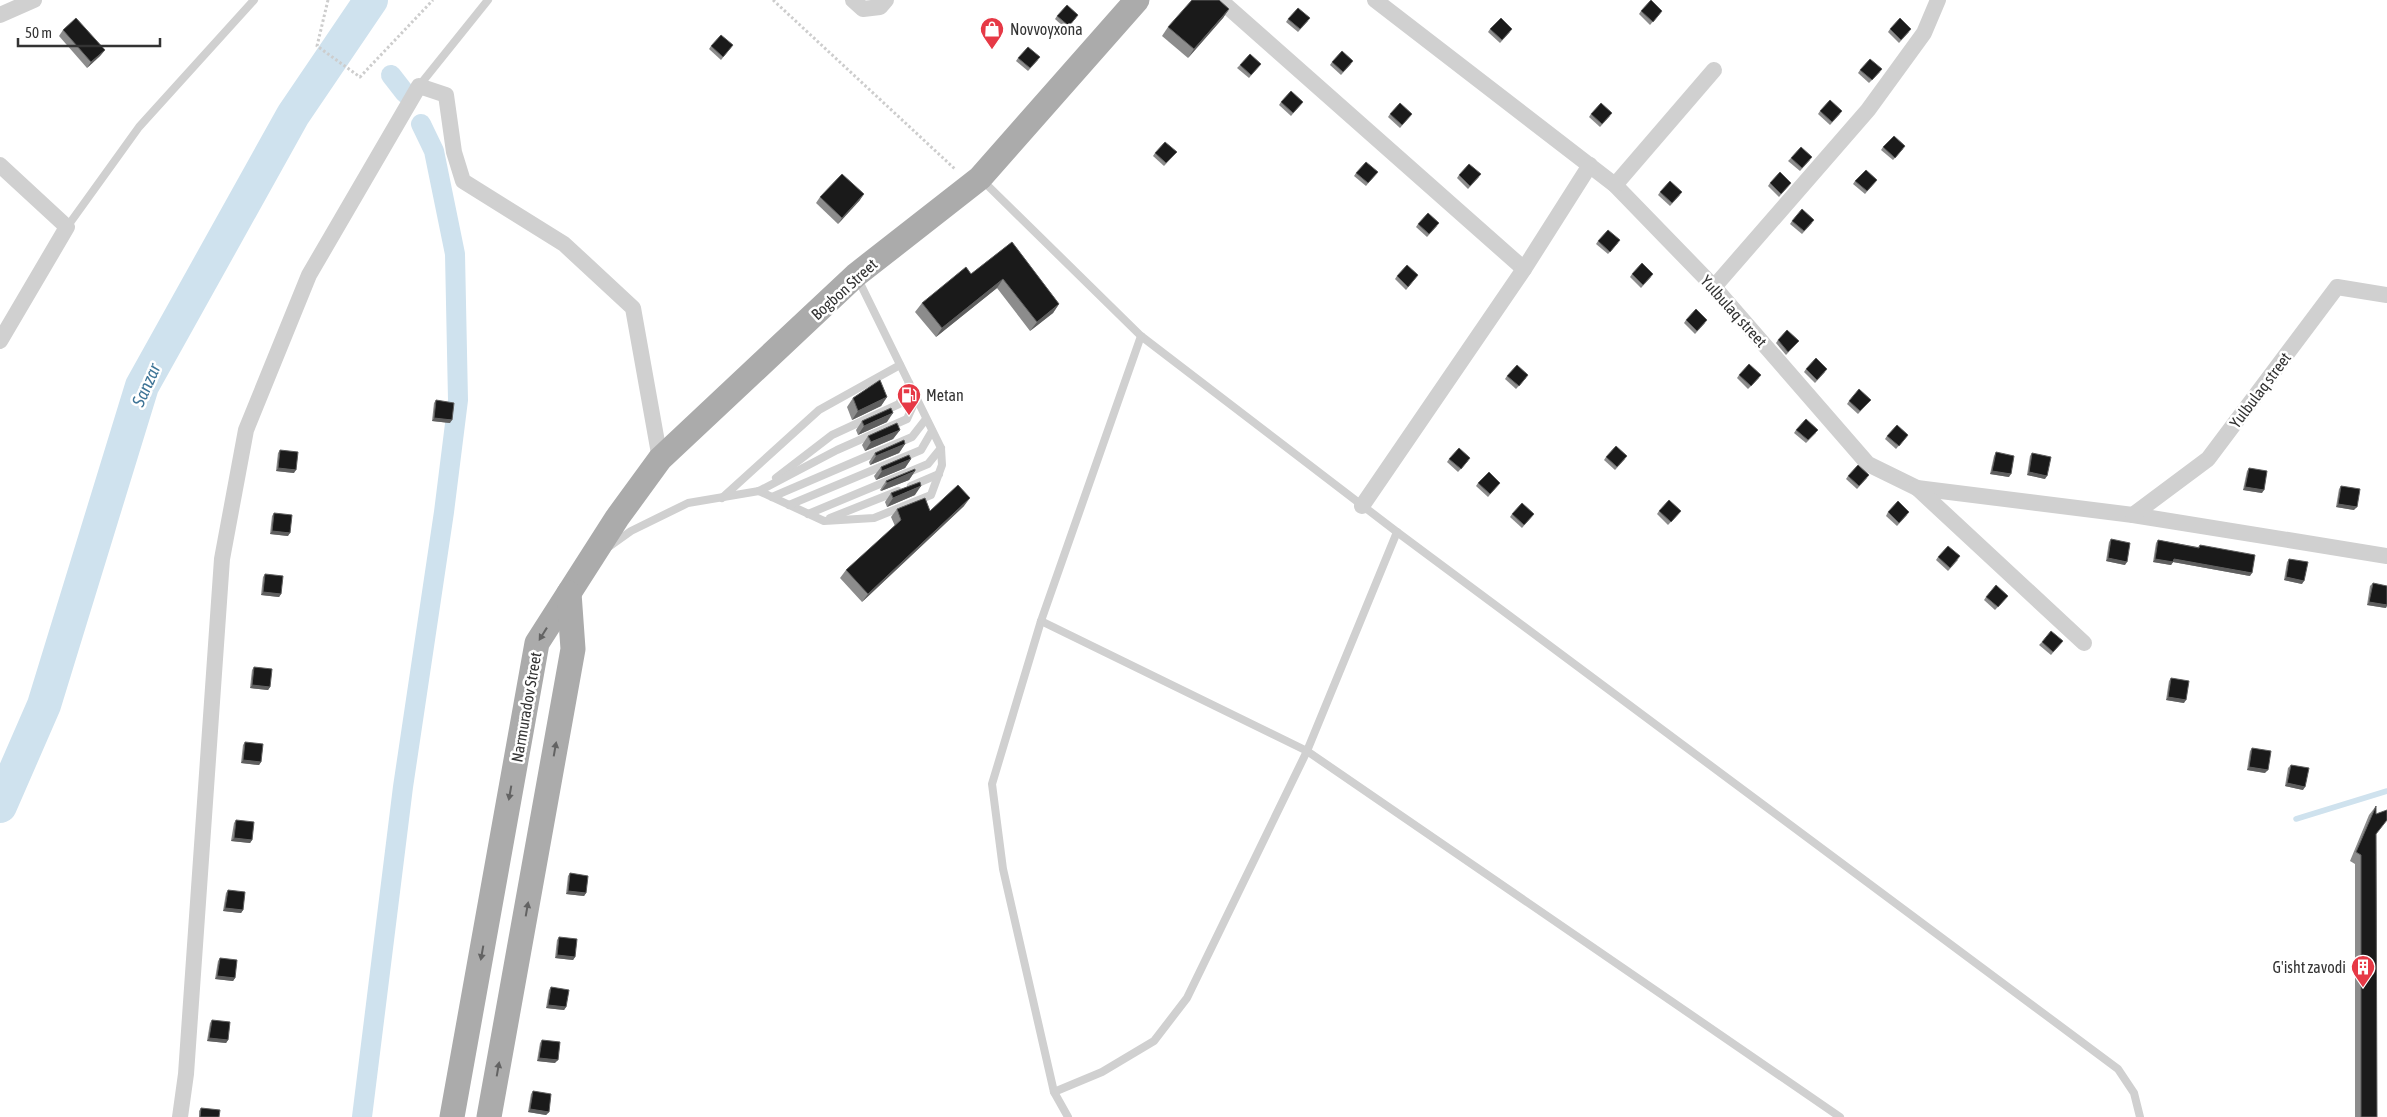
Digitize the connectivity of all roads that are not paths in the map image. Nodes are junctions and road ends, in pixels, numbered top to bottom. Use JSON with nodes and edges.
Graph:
{"nodes":[{"id":1,"x":34,"y":0,"type":"edge"},
{"id":2,"x":254,"y":0,"type":"edge"},
{"id":3,"x":488,"y":0,"type":"edge"},
{"id":4,"x":853,"y":0,"type":"edge"},
{"id":5,"x":886,"y":0,"type":"edge"},
{"id":6,"x":1136,"y":0,"type":"edge"},
{"id":7,"x":1220,"y":0,"type":"edge"},
{"id":8,"x":1375,"y":0,"type":"edge"},
{"id":9,"x":1938,"y":0,"type":"edge"},
{"id":10,"x":0,"y":15,"type":"edge"},
{"id":11,"x":1714,"y":70,"type":"dead end"},
{"id":12,"x":419,"y":86,"type":"junction"},
{"id":13,"x":0,"y":165,"type":"edge"},
{"id":14,"x":1590,"y":165,"type":"junction"},
{"id":15,"x":976,"y":181,"type":"junction"},
{"id":16,"x":1615,"y":185,"type":"junction"},
{"id":17,"x":67,"y":227,"type":"junction"},
{"id":18,"x":1524,"y":269,"type":"junction"},
{"id":19,"x":856,"y":275,"type":"junction"},
{"id":20,"x":1714,"y":287,"type":"junction"},
{"id":21,"x":2387,"y":295,"type":"edge"},
{"id":22,"x":1140,"y":336,"type":"junction"},
{"id":23,"x":0,"y":341,"type":"edge"},
{"id":24,"x":900,"y":365,"type":"junction"},
{"id":25,"x":909,"y":383,"type":"junction"},
{"id":26,"x":916,"y":398,"type":"junction"},
{"id":27,"x":926,"y":419,"type":"junction"},
{"id":28,"x":932,"y":431,"type":"junction"},
{"id":29,"x":942,"y":448,"type":"junction"},
{"id":30,"x":660,"y":459,"type":"junction"},
{"id":31,"x":939,"y":474,"type":"junction"},
{"id":32,"x":1917,"y":488,"type":"junction"},
{"id":33,"x":759,"y":491,"type":"junction"},
{"id":34,"x":772,"y":497,"type":"junction"},
{"id":35,"x":722,"y":498,"type":"junction"},
{"id":36,"x":788,"y":505,"type":"junction"},
{"id":37,"x":1362,"y":506,"type":"junction"},
{"id":38,"x":808,"y":514,"type":"junction"},
{"id":39,"x":2133,"y":515,"type":"junction"},
{"id":40,"x":824,"y":521,"type":"junction"},
{"id":41,"x":1397,"y":532,"type":"junction"},
{"id":42,"x":2387,"y":556,"type":"edge"},
{"id":43,"x":589,"y":559,"type":"junction"},
{"id":44,"x":569,"y":593,"type":"junction"},
{"id":45,"x":1041,"y":621,"type":"junction"},
{"id":46,"x":2084,"y":643,"type":"dead end"},
{"id":47,"x":1308,"y":751,"type":"junction"},
{"id":48,"x":1054,"y":1092,"type":"junction"},
{"id":49,"x":180,"y":1117,"type":"edge"},
{"id":50,"x":452,"y":1117,"type":"edge"},
{"id":51,"x":489,"y":1117,"type":"edge"},
{"id":52,"x":1068,"y":1117,"type":"edge"},
{"id":53,"x":1840,"y":1117,"type":"edge"},
{"id":54,"x":2140,"y":1117,"type":"edge"}],
"edges":[{"from":1,"to":10,"type":"street"},
{"from":2,"to":17,"type":"lane"},
{"from":3,"to":12,"type":"lane"},
{"from":4,"to":5,"type":"street"},
{"from":6,"to":15,"type":"main road","name":"Bogbon Street"},
{"from":7,"to":18,"type":"street"},
{"from":8,"to":14,"type":"street","name":"Yulbulaq street"},
{"from":9,"to":20,"type":"street"},
{"from":11,"to":16,"type":"street"},
{"from":12,"to":30,"type":"street"},
{"from":12,"to":49,"type":"street"},
{"from":13,"to":17,"type":"street"},
{"from":14,"to":16,"type":"street","name":"Yulbulaq street"},
{"from":14,"to":18,"type":"street"},
{"from":15,"to":19,"type":"main road","name":"Bogbon Street"},
{"from":15,"to":22,"type":"lane"},
{"from":16,"to":20,"type":"street","name":"Yulbulaq street"},
{"from":17,"to":23,"type":"street"},
{"from":18,"to":37,"type":"street"},
{"from":19,"to":24,"type":"lane"},
{"from":19,"to":30,"type":"main road","name":"Bogbon Street"},
{"from":20,"to":32,"type":"street","name":"Yulbulaq street"},
{"from":21,"to":39,"type":"street","name":"Yulbulaq street"},
{"from":22,"to":37,"type":"lane"},
{"from":22,"to":45,"type":"lane"},
{"from":24,"to":25,"type":"lane"},
{"from":24,"to":35,"type":"lane"},
{"from":25,"to":26,"type":"lane"},
{"from":25,"to":33,"type":"lane"},
{"from":26,"to":27,"type":"lane"},
{"from":26,"to":33,"type":"lane"},
{"from":27,"to":28,"type":"lane"},
{"from":27,"to":34,"type":"lane"},
{"from":28,"to":29,"type":"lane"},
{"from":28,"to":36,"type":"lane"},
{"from":29,"to":31,"type":"lane"},
{"from":29,"to":38,"type":"lane"},
{"from":30,"to":43,"type":"main road","name":"Bogbon Street"},
{"from":31,"to":40,"type":"lane"},
{"from":31,"to":40,"type":"lane"},
{"from":32,"to":39,"type":"street","name":"Yulbulaq street"},
{"from":32,"to":46,"type":"street"},
{"from":33,"to":34,"type":"lane"},
{"from":33,"to":35,"type":"lane"},
{"from":34,"to":36,"type":"lane"},
{"from":35,"to":43,"type":"lane"},
{"from":36,"to":38,"type":"lane"},
{"from":37,"to":41,"type":"lane"},
{"from":38,"to":40,"type":"lane"},
{"from":39,"to":42,"type":"street","name":"Yulbulaq street"},
{"from":41,"to":47,"type":"lane"},
{"from":41,"to":54,"type":"lane"},
{"from":43,"to":44,"type":"main road","name":"Bogbon Street"},
{"from":44,"to":50,"type":"main road","name":"Narmuradov Street","one_way":true},
{"from":51,"to":44,"type":"main road","one_way":true},
{"from":45,"to":47,"type":"lane"},
{"from":45,"to":48,"type":"lane"},
{"from":47,"to":48,"type":"lane"},
{"from":47,"to":53,"type":"lane"},
{"from":48,"to":52,"type":"lane"}]}
